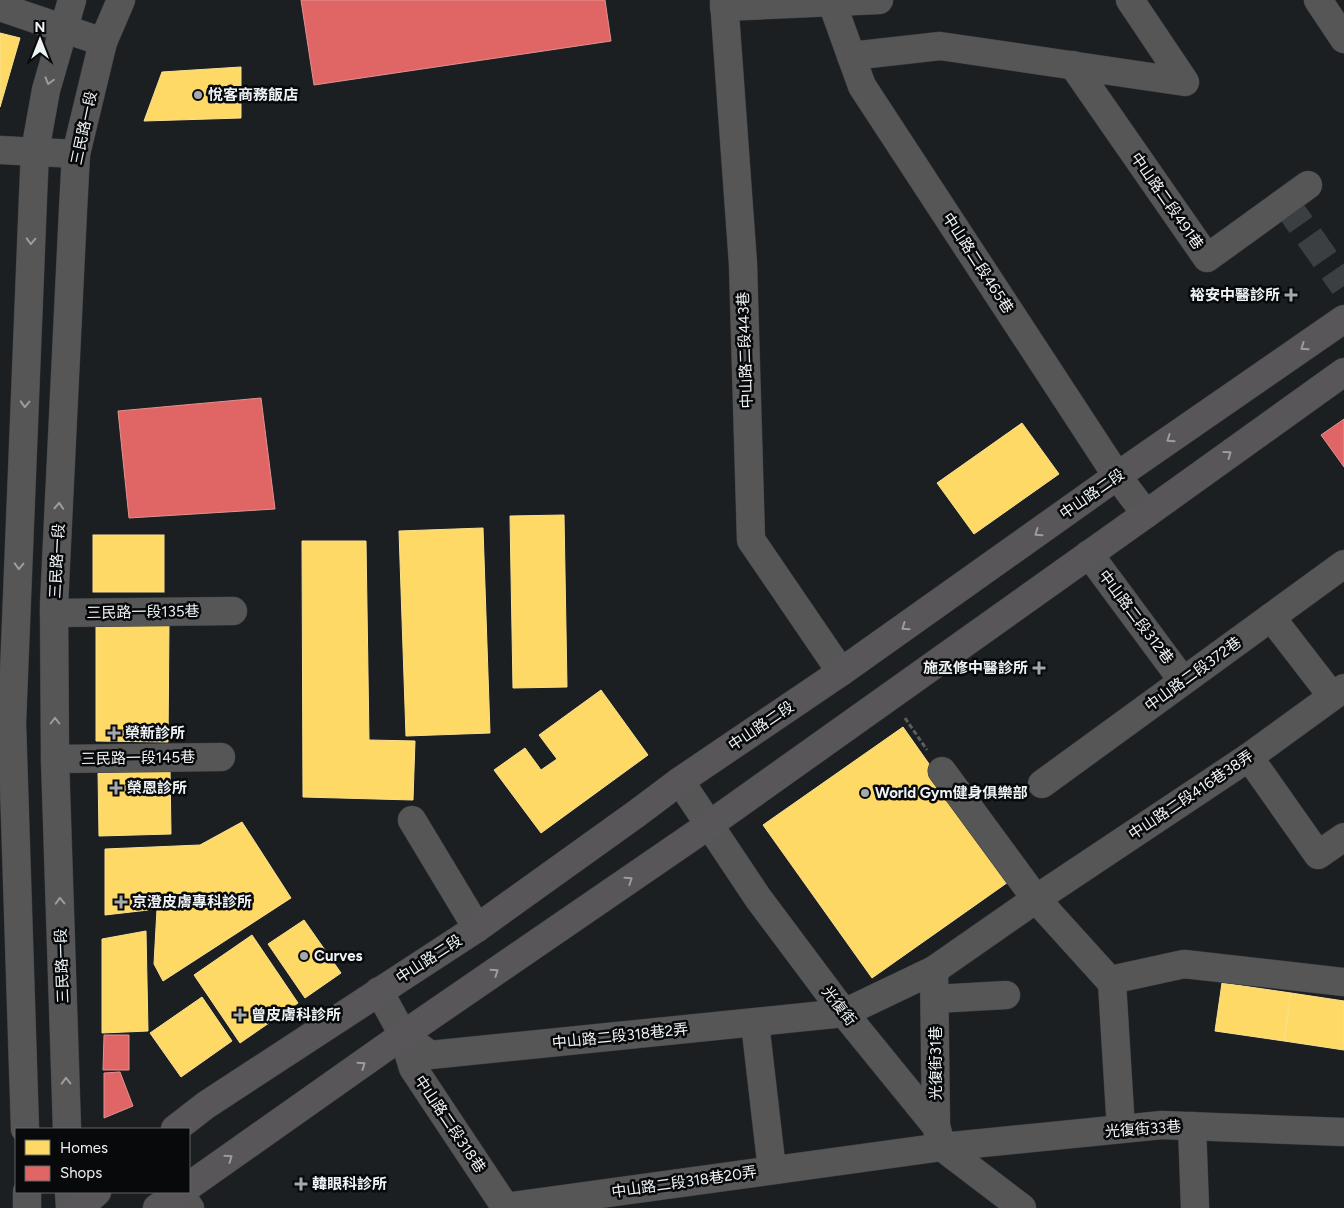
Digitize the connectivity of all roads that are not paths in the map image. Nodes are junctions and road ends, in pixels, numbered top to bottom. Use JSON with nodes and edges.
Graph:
{"nodes":[{"id":1,"x":72,"y":0,"type":"edge"},
{"id":2,"x":121,"y":0,"type":"edge"},
{"id":3,"x":879,"y":0,"type":"edge"},
{"id":4,"x":1130,"y":0,"type":"edge"},
{"id":5,"x":1318,"y":0,"type":"edge"},
{"id":6,"x":831,"y":1,"type":"edge"},
{"id":7,"x":724,"y":4,"type":"edge"},
{"id":8,"x":0,"y":7,"type":"edge"},
{"id":9,"x":64,"y":28,"type":"junction"},
{"id":10,"x":1344,"y":39,"type":"edge"},
{"id":11,"x":103,"y":42,"type":"junction"},
{"id":12,"x":851,"y":56,"type":"junction"},
{"id":13,"x":1073,"y":65,"type":"junction"},
{"id":14,"x":0,"y":150,"type":"edge"},
{"id":15,"x":35,"y":151,"type":"junction"},
{"id":16,"x":76,"y":154,"type":"junction"},
{"id":17,"x":1308,"y":185,"type":"dead end"},
{"id":18,"x":1344,"y":319,"type":"edge"},
{"id":19,"x":1344,"y":372,"type":"edge"},
{"id":20,"x":1117,"y":476,"type":"junction"},
{"id":21,"x":11,"y":477,"type":"edge"},
{"id":22,"x":1146,"y":514,"type":"junction"},
{"id":23,"x":1089,"y":554,"type":"junction"},
{"id":24,"x":1344,"y":564,"type":"edge"},
{"id":25,"x":233,"y":611,"type":"dead end"},
{"id":26,"x":54,"y":613,"type":"junction"},
{"id":27,"x":1271,"y":617,"type":"junction"},
{"id":28,"x":841,"y":672,"type":"junction"},
{"id":29,"x":1183,"y":681,"type":"junction"},
{"id":30,"x":1338,"y":692,"type":"edge"},
{"id":31,"x":221,"y":757,"type":"dead end"},
{"id":32,"x":1249,"y":757,"type":"junction"},
{"id":33,"x":55,"y":759,"type":"junction"},
{"id":34,"x":942,"y":771,"type":"road end"},
{"id":35,"x":680,"y":781,"type":"junction"},
{"id":36,"x":1042,"y":784,"type":"dead end"},
{"id":37,"x":412,"y":820,"type":"dead end"},
{"id":38,"x":709,"y":825,"type":"junction"},
{"id":39,"x":1344,"y":836,"type":"edge"},
{"id":40,"x":1036,"y":899,"type":"junction"},
{"id":41,"x":477,"y":928,"type":"junction"},
{"id":42,"x":934,"y":970,"type":"junction"},
{"id":43,"x":1116,"y":981,"type":"junction"},
{"id":44,"x":1344,"y":982,"type":"edge"},
{"id":45,"x":379,"y":991,"type":"junction"},
{"id":46,"x":1006,"y":995,"type":"dead end"},
{"id":47,"x":935,"y":999,"type":"junction"},
{"id":48,"x":844,"y":1014,"type":"junction"},
{"id":49,"x":755,"y":1023,"type":"junction"},
{"id":50,"x":403,"y":1035,"type":"junction"},
{"id":51,"x":1192,"y":1126,"type":"junction"},
{"id":52,"x":25,"y":1128,"type":"edge"},
{"id":53,"x":67,"y":1128,"type":"edge"},
{"id":54,"x":176,"y":1128,"type":"edge"},
{"id":55,"x":1121,"y":1129,"type":"junction"},
{"id":56,"x":1344,"y":1132,"type":"edge"},
{"id":57,"x":939,"y":1137,"type":"junction"},
{"id":58,"x":772,"y":1170,"type":"junction"},
{"id":59,"x":190,"y":1190,"type":"edge"},
{"id":60,"x":27,"y":1193,"type":"edge"},
{"id":61,"x":69,"y":1193,"type":"edge"},
{"id":62,"x":96,"y":1193,"type":"edge"},
{"id":63,"x":27,"y":1208,"type":"edge"},
{"id":64,"x":70,"y":1208,"type":"edge"},
{"id":65,"x":79,"y":1208,"type":"edge"},
{"id":66,"x":506,"y":1208,"type":"edge"},
{"id":67,"x":1022,"y":1208,"type":"edge"},
{"id":68,"x":1196,"y":1208,"type":"edge"}],
"edges":[{"from":1,"to":9,"type":"street"},
{"from":2,"to":11,"type":"street","name":"三民路一段"},
{"from":3,"to":6,"type":"street"},
{"from":4,"to":13,"type":"street"},
{"from":5,"to":10,"type":"street"},
{"from":6,"to":7,"type":"street"},
{"from":6,"to":12,"type":"street","name":"中山路二段465巷"},
{"from":7,"to":28,"type":"street","name":"中山路二段443巷"},
{"from":8,"to":9,"type":"street"},
{"from":9,"to":11,"type":"street"},
{"from":9,"to":15,"type":"street","one_way":true},
{"from":11,"to":16,"type":"street","name":"三民路一段"},
{"from":12,"to":13,"type":"street"},
{"from":12,"to":20,"type":"street","name":"中山路二段465巷"},
{"from":13,"to":17,"type":"street","name":"中山路二段491巷"},
{"from":14,"to":15,"type":"street"},
{"from":15,"to":16,"type":"street"},
{"from":15,"to":21,"type":"street","one_way":true},
{"from":26,"to":16,"type":"street","name":"三民路一段","one_way":true},
{"from":18,"to":20,"type":"main road","name":"中山路二段","one_way":true},
{"from":22,"to":19,"type":"main road","one_way":true},
{"from":20,"to":22,"type":"street","name":"中山路二段465巷"},
{"from":20,"to":28,"type":"main road","name":"中山路二段","one_way":true},
{"from":21,"to":52,"type":"street","one_way":true},
{"from":22,"to":23,"type":"main road"},
{"from":23,"to":29,"type":"street","name":"中山路二段312巷"},
{"from":23,"to":38,"type":"main road"},
{"from":24,"to":27,"type":"street","name":"中山路二段372巷"},
{"from":25,"to":26,"type":"street","name":"三民路一段135巷"},
{"from":33,"to":26,"type":"street","name":"三民路一段","one_way":true},
{"from":27,"to":29,"type":"street","name":"中山路二段372巷"},
{"from":27,"to":30,"type":"street"},
{"from":28,"to":35,"type":"main road","name":"中山路二段"},
{"from":29,"to":36,"type":"street","name":"中山路二段372巷"},
{"from":30,"to":32,"type":"street","name":"中山路二段416巷38弄"},
{"from":31,"to":33,"type":"street","name":"三民路一段145巷"},
{"from":32,"to":39,"type":"street"},
{"from":32,"to":40,"type":"street","name":"中山路二段416巷38弄"},
{"from":53,"to":33,"type":"street","name":"三民路一段","one_way":true},
{"from":34,"to":40,"type":"street"},
{"from":35,"to":38,"type":"street","name":"光復街"},
{"from":35,"to":41,"type":"main road","name":"中山路二段"},
{"from":37,"to":41,"type":"street"},
{"from":38,"to":48,"type":"street","name":"光復街"},
{"from":50,"to":38,"type":"main road","one_way":true},
{"from":40,"to":42,"type":"street","name":"中山路二段416巷38弄"},
{"from":40,"to":43,"type":"street"},
{"from":41,"to":45,"type":"main road","name":"中山路二段"},
{"from":42,"to":47,"type":"street","name":"光復街31巷"},
{"from":42,"to":48,"type":"street","name":"中山路二段416巷38弄"},
{"from":43,"to":44,"type":"street"},
{"from":43,"to":55,"type":"street"},
{"from":45,"to":50,"type":"street"},
{"from":45,"to":54,"type":"main road","name":"中山路二段"},
{"from":46,"to":47,"type":"street"},
{"from":47,"to":57,"type":"street","name":"光復街31巷"},
{"from":48,"to":49,"type":"street","name":"中山路二段318巷2弄"},
{"from":48,"to":57,"type":"street","name":"光復街"},
{"from":49,"to":50,"type":"street","name":"中山路二段318巷2弄"},
{"from":49,"to":58,"type":"street","name":"中山路二段318巷20弄"},
{"from":59,"to":50,"type":"main road","one_way":true},
{"from":50,"to":66,"type":"street","name":"中山路二段318巷"},
{"from":51,"to":55,"type":"street","name":"光復街33巷"},
{"from":51,"to":56,"type":"street","name":"光復街33巷"},
{"from":51,"to":68,"type":"street"},
{"from":55,"to":57,"type":"street","name":"光復街33巷"},
{"from":57,"to":58,"type":"street","name":"中山路二段318巷20弄"},
{"from":57,"to":67,"type":"street","name":"光復街"},
{"from":58,"to":66,"type":"street","name":"中山路二段318巷20弄"},
{"from":60,"to":63,"type":"street"},
{"from":61,"to":64,"type":"street"},
{"from":62,"to":65,"type":"main road"}]}
